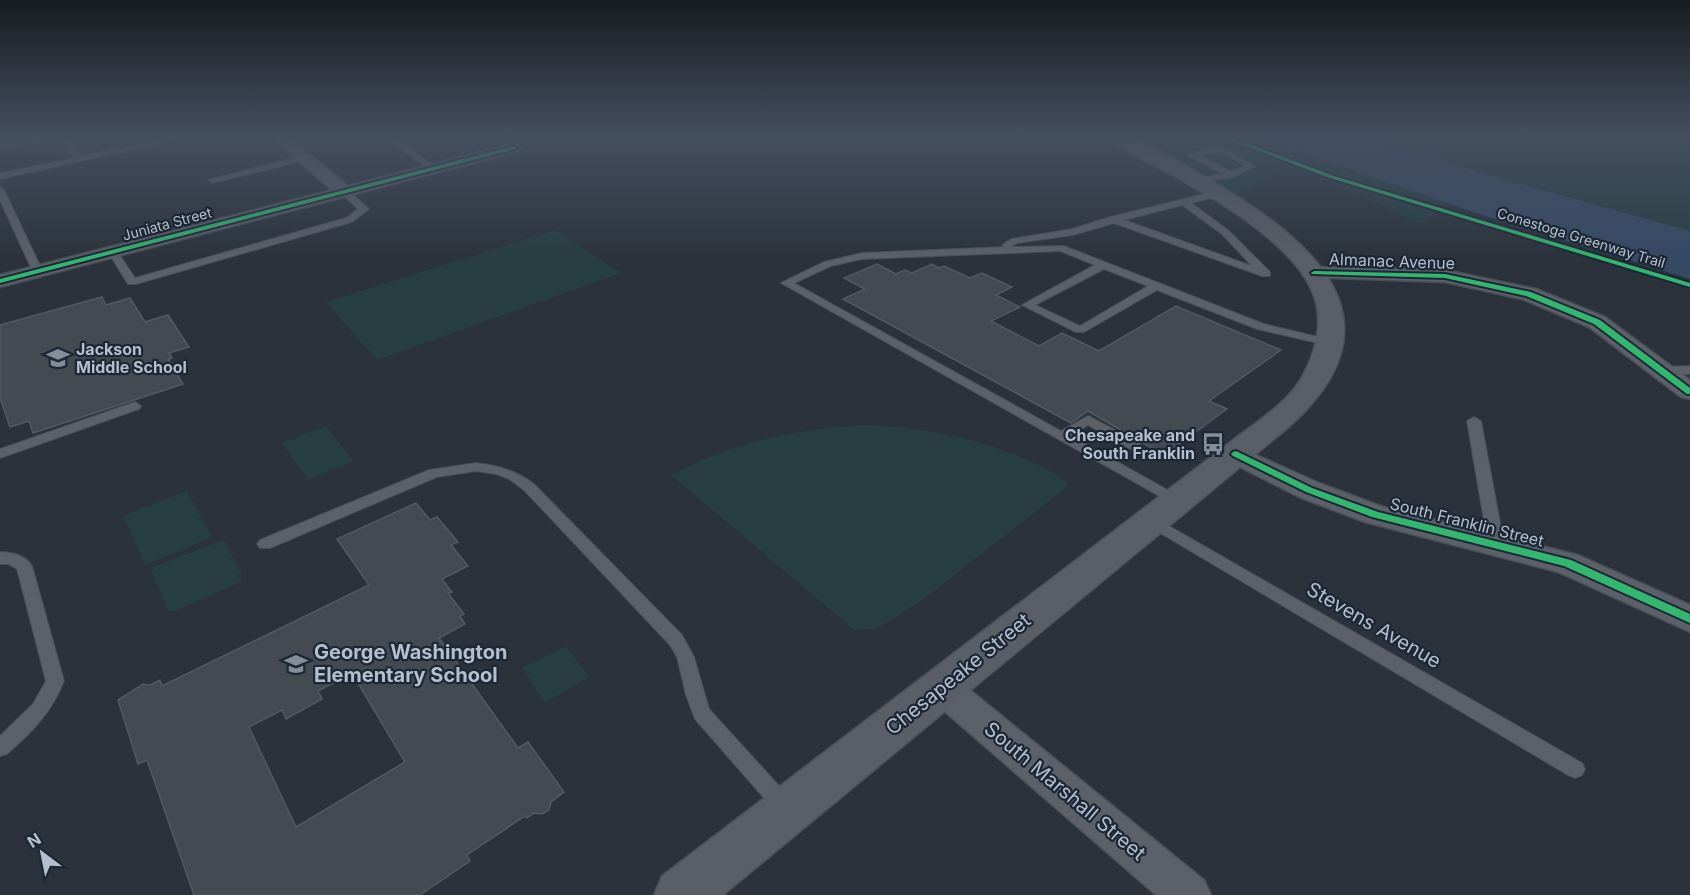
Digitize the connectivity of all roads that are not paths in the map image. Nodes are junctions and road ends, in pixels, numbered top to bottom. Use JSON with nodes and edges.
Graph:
{"nodes":[{"id":1,"x":217,"y":179,"type":"edge"},
{"id":2,"x":329,"y":179,"type":"edge"},
{"id":3,"x":397,"y":179,"type":"edge"},
{"id":4,"x":1171,"y":179,"type":"edge"},
{"id":5,"x":1221,"y":179,"type":"edge"},
{"id":6,"x":212,"y":180,"type":"dead end"},
{"id":7,"x":0,"y":190,"type":"edge"},
{"id":8,"x":1188,"y":191,"type":"junction"},
{"id":9,"x":345,"y":192,"type":"junction"},
{"id":10,"x":1113,"y":219,"type":"junction"},
{"id":11,"x":1008,"y":250,"type":"junction"},
{"id":12,"x":114,"y":252,"type":"junction"},
{"id":13,"x":1105,"y":264,"type":"junction"},
{"id":14,"x":38,"y":272,"type":"junction"},
{"id":15,"x":1314,"y":273,"type":"junction"},
{"id":16,"x":0,"y":282,"type":"edge"},
{"id":17,"x":1158,"y":285,"type":"junction"},
{"id":18,"x":1331,"y":343,"type":"junction"},
{"id":19,"x":1690,"y":370,"type":"edge"},
{"id":20,"x":1663,"y":371,"type":"junction"},
{"id":21,"x":1690,"y":392,"type":"edge"},
{"id":22,"x":135,"y":406,"type":"dead end"},
{"id":23,"x":1474,"y":421,"type":"dead end"},
{"id":24,"x":1062,"y":436,"type":"junction"},
{"id":25,"x":1135,"y":446,"type":"dead end"},
{"id":26,"x":0,"y":454,"type":"edge"},
{"id":27,"x":1236,"y":454,"type":"junction"},
{"id":28,"x":1163,"y":511,"type":"junction"},
{"id":29,"x":265,"y":544,"type":"dead end"},
{"id":30,"x":1496,"y":544,"type":"junction"},
{"id":31,"x":0,"y":558,"type":"edge"},
{"id":32,"x":1690,"y":619,"type":"edge"},
{"id":33,"x":941,"y":687,"type":"junction"},
{"id":34,"x":0,"y":748,"type":"edge"},
{"id":35,"x":1575,"y":769,"type":"dead end"},
{"id":36,"x":788,"y":810,"type":"junction"},
{"id":37,"x":681,"y":895,"type":"edge"},
{"id":38,"x":1189,"y":895,"type":"edge"}],
"edges":[{"from":1,"to":6,"type":"lane"},
{"from":2,"to":9,"type":"street"},
{"from":3,"to":9,"type":"street","name":"Juniata Street"},
{"from":4,"to":8,"type":"main road"},
{"from":5,"to":8,"type":"lane"},
{"from":7,"to":14,"type":"lane"},
{"from":8,"to":10,"type":"lane"},
{"from":8,"to":10,"type":"lane"},
{"from":8,"to":15,"type":"main road"},
{"from":9,"to":12,"type":"street","name":"Juniata Street"},
{"from":9,"to":12,"type":"lane"},
{"from":10,"to":11,"type":"lane"},
{"from":11,"to":13,"type":"lane"},
{"from":11,"to":24,"type":"lane","name":"Stevens Avenue"},
{"from":12,"to":14,"type":"street","name":"Juniata Street"},
{"from":13,"to":17,"type":"lane"},
{"from":13,"to":17,"type":"lane"},
{"from":14,"to":16,"type":"street","name":"Juniata Street"},
{"from":15,"to":18,"type":"main road"},
{"from":15,"to":20,"type":"street","name":"Almanac Avenue"},
{"from":17,"to":18,"type":"lane"},
{"from":18,"to":27,"type":"main road","name":"Chesapeake Street"},
{"from":19,"to":20,"type":"lane"},
{"from":20,"to":21,"type":"street","name":"Almanac Avenue"},
{"from":22,"to":26,"type":"lane"},
{"from":23,"to":30,"type":"lane"},
{"from":24,"to":25,"type":"lane"},
{"from":24,"to":28,"type":"lane","name":"Stevens Avenue"},
{"from":27,"to":28,"type":"main road","name":"Chesapeake Street"},
{"from":27,"to":30,"type":"street","name":"South Franklin Street"},
{"from":28,"to":33,"type":"main road","name":"Chesapeake Street"},
{"from":28,"to":35,"type":"lane","name":"Stevens Avenue"},
{"from":29,"to":36,"type":"lane"},
{"from":30,"to":32,"type":"street","name":"South Franklin Street"},
{"from":31,"to":34,"type":"lane"},
{"from":33,"to":36,"type":"main road","name":"Chesapeake Street"},
{"from":33,"to":38,"type":"street","name":"South Marshall Street"},
{"from":36,"to":37,"type":"main road","name":"Chesapeake Street"}]}
